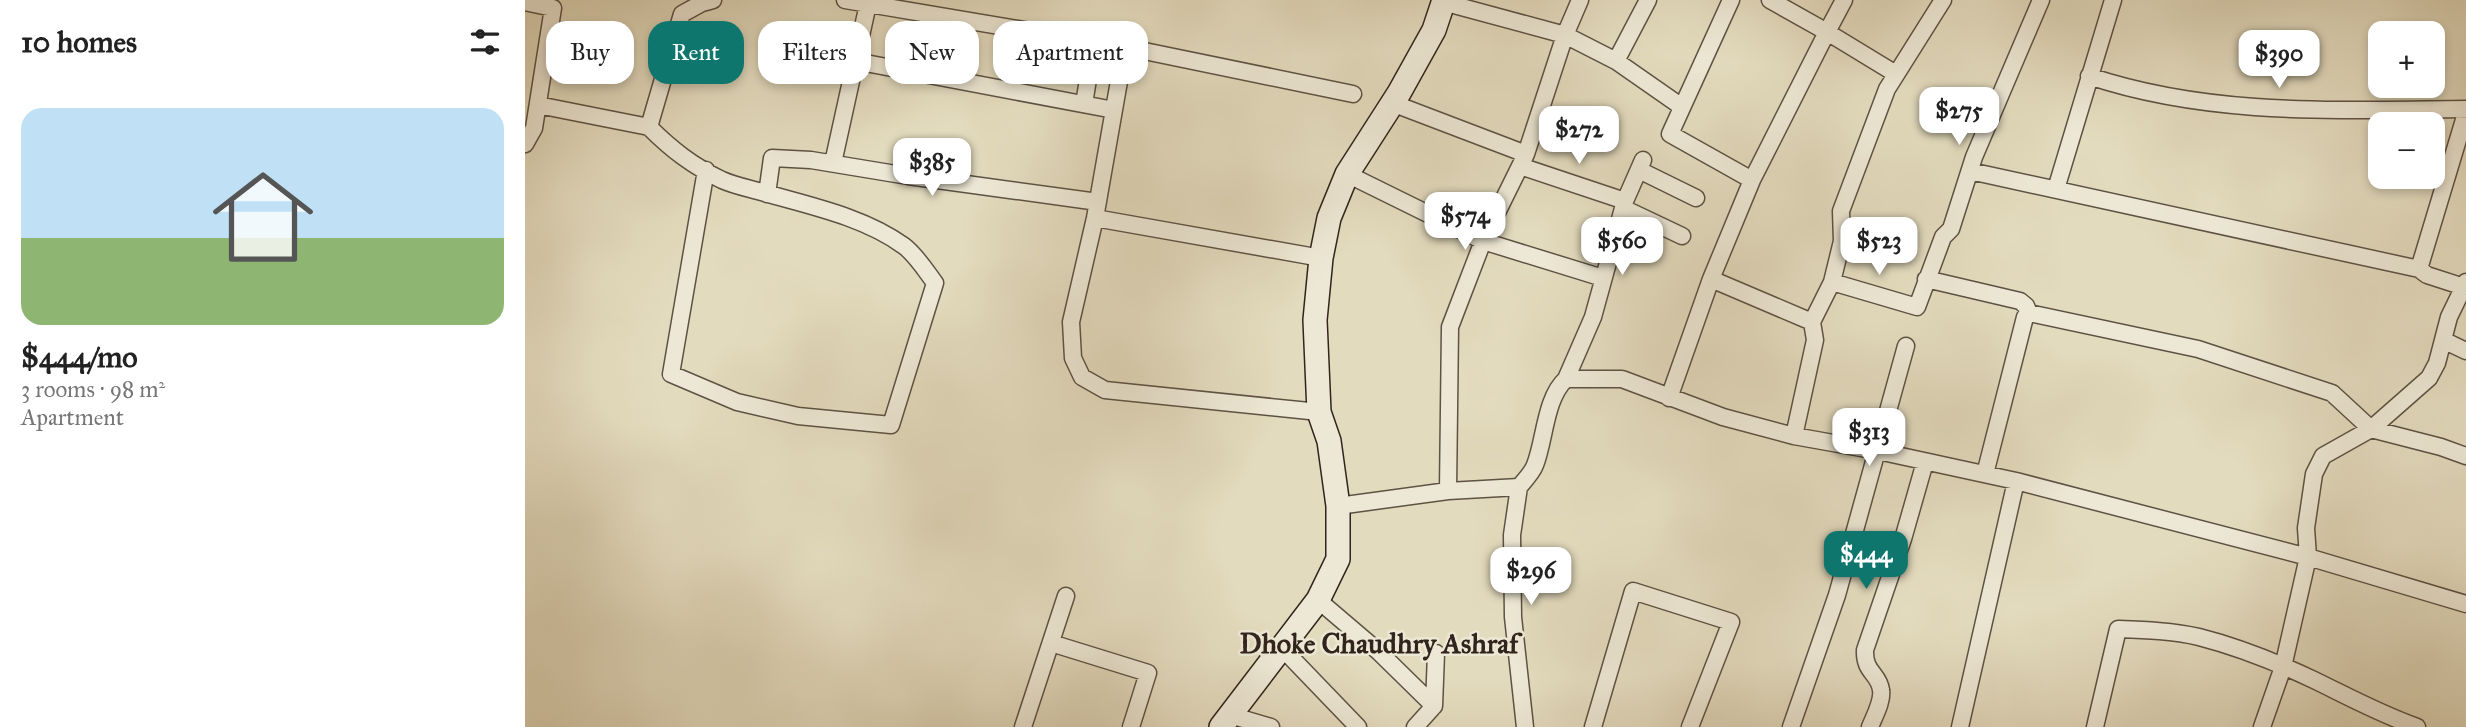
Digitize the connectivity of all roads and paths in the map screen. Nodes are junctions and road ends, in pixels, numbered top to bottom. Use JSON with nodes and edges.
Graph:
{"nodes":[{"id":1,"x":713,"y":0,"type":"edge"},
{"id":2,"x":845,"y":0,"type":"edge"},
{"id":3,"x":1580,"y":0,"type":"edge"},
{"id":4,"x":1648,"y":0,"type":"edge"},
{"id":5,"x":1731,"y":0,"type":"edge"},
{"id":6,"x":1770,"y":0,"type":"edge"},
{"id":7,"x":1844,"y":0,"type":"edge"},
{"id":8,"x":1943,"y":0,"type":"edge"},
{"id":9,"x":2041,"y":0,"type":"edge"},
{"id":10,"x":2113,"y":0,"type":"edge"},
{"id":11,"x":1444,"y":1,"type":"edge"},
{"id":12,"x":525,"y":2,"type":"edge"},
{"id":13,"x":867,"y":4,"type":"junction"},
{"id":14,"x":863,"y":21,"type":"edge"},
{"id":15,"x":993,"y":25,"type":"edge"},
{"id":16,"x":1827,"y":32,"type":"junction"},
{"id":17,"x":1565,"y":35,"type":"junction"},
{"id":18,"x":1148,"y":52,"type":"edge"},
{"id":19,"x":1616,"y":61,"type":"junction"},
{"id":20,"x":871,"y":64,"type":"edge"},
{"id":21,"x":1896,"y":74,"type":"junction"},
{"id":22,"x":2089,"y":76,"type":"junction"},
{"id":23,"x":850,"y":84,"type":"edge"},
{"id":24,"x":1087,"y":84,"type":"edge"},
{"id":25,"x":1119,"y":84,"type":"edge"},
{"id":26,"x":1353,"y":94,"type":"dead end"},
{"id":27,"x":1392,"y":103,"type":"junction"},
{"id":28,"x":1084,"y":104,"type":"junction"},
{"id":29,"x":538,"y":105,"type":"junction"},
{"id":30,"x":1682,"y":107,"type":"junction"},
{"id":31,"x":1114,"y":110,"type":"junction"},
{"id":32,"x":2466,"y":111,"type":"edge"},
{"id":33,"x":649,"y":127,"type":"junction"},
{"id":34,"x":525,"y":144,"type":"edge"},
{"id":35,"x":1523,"y":160,"type":"junction"},
{"id":36,"x":833,"y":163,"type":"junction"},
{"id":37,"x":706,"y":170,"type":"junction"},
{"id":38,"x":1970,"y":171,"type":"junction"},
{"id":39,"x":1347,"y":174,"type":"junction"},
{"id":40,"x":1752,"y":180,"type":"junction"},
{"id":41,"x":2056,"y":190,"type":"junction"},
{"id":42,"x":767,"y":194,"type":"junction"},
{"id":43,"x":1696,"y":198,"type":"dead end"},
{"id":44,"x":1624,"y":204,"type":"junction"},
{"id":45,"x":1097,"y":210,"type":"junction"},
{"id":46,"x":1682,"y":236,"type":"dead end"},
{"id":47,"x":1483,"y":241,"type":"junction"},
{"id":48,"x":1321,"y":258,"type":"junction"},
{"id":49,"x":2419,"y":268,"type":"junction"},
{"id":50,"x":1603,"y":278,"type":"junction"},
{"id":51,"x":1711,"y":279,"type":"junction"},
{"id":52,"x":1926,"y":279,"type":"junction"},
{"id":53,"x":1832,"y":282,"type":"junction"},
{"id":54,"x":2465,"y":285,"type":"edge"},
{"id":55,"x":2029,"y":313,"type":"junction"},
{"id":56,"x":1812,"y":322,"type":"junction"},
{"id":57,"x":2443,"y":340,"type":"junction"},
{"id":58,"x":1906,"y":346,"type":"dead end"},
{"id":59,"x":2466,"y":351,"type":"edge"},
{"id":60,"x":1566,"y":379,"type":"junction"},
{"id":61,"x":1669,"y":398,"type":"junction"},
{"id":62,"x":1318,"y":412,"type":"junction"},
{"id":63,"x":2371,"y":429,"type":"junction"},
{"id":64,"x":1794,"y":436,"type":"junction"},
{"id":65,"x":1878,"y":452,"type":"junction"},
{"id":66,"x":2466,"y":456,"type":"edge"},
{"id":67,"x":1926,"y":462,"type":"junction"},
{"id":68,"x":1985,"y":474,"type":"junction"},
{"id":69,"x":2016,"y":481,"type":"junction"},
{"id":70,"x":1519,"y":487,"type":"junction"},
{"id":71,"x":1448,"y":491,"type":"junction"},
{"id":72,"x":1338,"y":506,"type":"junction"},
{"id":73,"x":2308,"y":557,"type":"junction"},
{"id":74,"x":1066,"y":596,"type":"dead end"},
{"id":75,"x":1318,"y":600,"type":"junction"},
{"id":76,"x":2466,"y":604,"type":"edge"},
{"id":77,"x":1051,"y":643,"type":"junction"},
{"id":78,"x":1281,"y":647,"type":"junction"},
{"id":79,"x":1436,"y":653,"type":"dead end"},
{"id":80,"x":2283,"y":667,"type":"junction"},
{"id":81,"x":1434,"y":706,"type":"junction"},
{"id":82,"x":1225,"y":721,"type":"edge"},
{"id":83,"x":1023,"y":727,"type":"edge"},
{"id":84,"x":1131,"y":727,"type":"edge"},
{"id":85,"x":1271,"y":727,"type":"edge"},
{"id":86,"x":1358,"y":727,"type":"edge"},
{"id":87,"x":1415,"y":727,"type":"edge"},
{"id":88,"x":1525,"y":727,"type":"edge"},
{"id":89,"x":1593,"y":727,"type":"edge"},
{"id":90,"x":1690,"y":727,"type":"edge"},
{"id":91,"x":1791,"y":727,"type":"edge"},
{"id":92,"x":1870,"y":727,"type":"edge"},
{"id":93,"x":1960,"y":727,"type":"edge"},
{"id":94,"x":2095,"y":727,"type":"edge"},
{"id":95,"x":2263,"y":727,"type":"edge"},
{"id":96,"x":2417,"y":727,"type":"edge"}],
"edges":[{"from":1,"to":33,"type":"street"},
{"from":2,"to":13,"type":"street"},
{"from":3,"to":17,"type":"street"},
{"from":4,"to":19,"type":"street"},
{"from":5,"to":30,"type":"street"},
{"from":6,"to":16,"type":"street"},
{"from":7,"to":16,"type":"street"},
{"from":8,"to":21,"type":"street"},
{"from":9,"to":38,"type":"street"},
{"from":10,"to":22,"type":"street"},
{"from":11,"to":17,"type":"street"},
{"from":11,"to":27,"type":"street"},
{"from":12,"to":29,"type":"street"},
{"from":13,"to":14,"type":"street"},
{"from":13,"to":15,"type":"street"},
{"from":16,"to":21,"type":"street"},
{"from":16,"to":40,"type":"street"},
{"from":17,"to":19,"type":"street"},
{"from":17,"to":35,"type":"street"},
{"from":18,"to":26,"type":"street"},
{"from":19,"to":30,"type":"street"},
{"from":20,"to":28,"type":"street"},
{"from":21,"to":53,"type":"street"},
{"from":22,"to":32,"type":"street"},
{"from":22,"to":41,"type":"street"},
{"from":23,"to":36,"type":"street"},
{"from":24,"to":28,"type":"street"},
{"from":25,"to":31,"type":"street"},
{"from":27,"to":35,"type":"street"},
{"from":27,"to":39,"type":"street"},
{"from":28,"to":31,"type":"street"},
{"from":29,"to":33,"type":"street"},
{"from":29,"to":34,"type":"street"},
{"from":30,"to":40,"type":"street"},
{"from":31,"to":45,"type":"street"},
{"from":32,"to":49,"type":"street"},
{"from":33,"to":37,"type":"street"},
{"from":35,"to":44,"type":"street"},
{"from":35,"to":47,"type":"street"},
{"from":36,"to":42,"type":"street"},
{"from":36,"to":45,"type":"street"},
{"from":37,"to":42,"type":"street"},
{"from":37,"to":42,"type":"street"},
{"from":38,"to":41,"type":"street"},
{"from":38,"to":52,"type":"street"},
{"from":39,"to":47,"type":"street"},
{"from":39,"to":48,"type":"street"},
{"from":40,"to":51,"type":"street"},
{"from":41,"to":49,"type":"street"},
{"from":43,"to":44,"type":"street"},
{"from":44,"to":46,"type":"street"},
{"from":44,"to":50,"type":"street"},
{"from":45,"to":48,"type":"street"},
{"from":45,"to":62,"type":"street"},
{"from":47,"to":50,"type":"street"},
{"from":47,"to":71,"type":"street"},
{"from":48,"to":62,"type":"street"},
{"from":49,"to":54,"type":"street"},
{"from":50,"to":60,"type":"street"},
{"from":51,"to":56,"type":"street"},
{"from":51,"to":61,"type":"street"},
{"from":52,"to":53,"type":"street"},
{"from":52,"to":55,"type":"street"},
{"from":53,"to":56,"type":"street"},
{"from":54,"to":57,"type":"street"},
{"from":55,"to":63,"type":"street"},
{"from":55,"to":68,"type":"street"},
{"from":56,"to":64,"type":"street"},
{"from":57,"to":59,"type":"street"},
{"from":57,"to":63,"type":"street"},
{"from":58,"to":65,"type":"street"},
{"from":60,"to":61,"type":"street"},
{"from":60,"to":70,"type":"street"},
{"from":61,"to":64,"type":"street"},
{"from":62,"to":72,"type":"street"},
{"from":63,"to":66,"type":"street"},
{"from":63,"to":73,"type":"street"},
{"from":64,"to":65,"type":"street"},
{"from":65,"to":67,"type":"street"},
{"from":65,"to":91,"type":"street"},
{"from":67,"to":68,"type":"street"},
{"from":67,"to":92,"type":"street"},
{"from":68,"to":69,"type":"street"},
{"from":69,"to":73,"type":"street"},
{"from":69,"to":93,"type":"street"},
{"from":70,"to":71,"type":"street"},
{"from":70,"to":88,"type":"street"},
{"from":71,"to":72,"type":"street"},
{"from":72,"to":75,"type":"street"},
{"from":73,"to":76,"type":"street"},
{"from":73,"to":80,"type":"street"},
{"from":74,"to":77,"type":"street"},
{"from":75,"to":78,"type":"street"},
{"from":75,"to":81,"type":"street"},
{"from":77,"to":83,"type":"street"},
{"from":77,"to":84,"type":"street"},
{"from":78,"to":82,"type":"street"},
{"from":78,"to":86,"type":"street"},
{"from":79,"to":81,"type":"street"},
{"from":80,"to":94,"type":"street"},
{"from":80,"to":95,"type":"street"},
{"from":80,"to":96,"type":"street"},
{"from":81,"to":87,"type":"street"},
{"from":82,"to":85,"type":"street"},
{"from":89,"to":90,"type":"street"}]}
